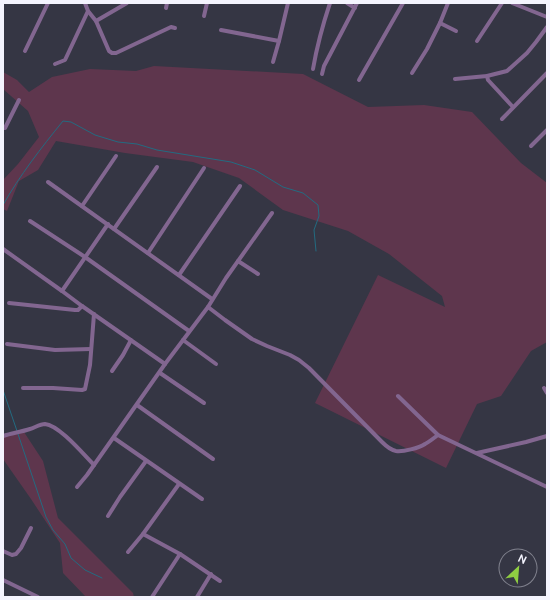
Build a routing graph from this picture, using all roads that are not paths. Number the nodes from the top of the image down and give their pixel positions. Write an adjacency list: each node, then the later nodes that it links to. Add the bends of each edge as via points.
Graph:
1 (48, 3): 28 (street)
2 (84, 3): 17 (street)
3 (126, 3): 20 (street)
4 (166, 3): 15 (street)
5 (207, 3): 18 (street)
6 (288, 3): 26 (street)
7 (330, 3): 31 (street)
8 (346, 3): 16 (street)
9 (357, 3): 16 (street)
10 (403, 3): 37 (street)
11 (448, 3): 21 (street)
12 (502, 3): 27 (street)
13 (512, 3): 14 (street)
14 (518, 4): 19 (street)
15 (166, 8)
16 (355, 8): 34 (street)
17 (88, 11): 20 (street); 30 (street, via 65,60)
18 (204, 16)
19 (547, 17)
20 (96, 21): 23 (street, via 112,53 171,27)
21 (440, 23): 25 (street); 33 (street)
22 (547, 27): 35 (street, via 507,71)
23 (175, 28)
24 (221, 30): 26 (street)
25 (456, 31)
26 (280, 41): 29 (street)
27 (476, 41)
28 (25, 51)
29 (273, 62)
30 (54, 64)
31 (313, 69)
32 (547, 72): 39 (street)
33 (412, 73)
34 (322, 74)
35 (487, 76): 36 (street); 39 (street)
36 (454, 79)
37 (359, 80)
38 (19, 100): 41 (street)
39 (513, 107): 40 (street)
40 (502, 119)
41 (3, 128)
42 (547, 130): 43 (street)
43 (531, 146)
44 (116, 156): 49 (street)
45 (157, 167): 53 (street)
46 (204, 168): 55 (street)
47 (48, 182): 49 (street)
48 (240, 186): 59 (street)
49 (82, 206): 52 (street)
50 (272, 213): 57 (street)
51 (30, 221): 56 (street)
52 (108, 224): 53 (street); 56 (street)
53 (114, 229): 55 (street)
54 (3, 249): 60 (street)
55 (148, 253): 59 (street)
56 (84, 257): 60 (street); 66 (street)
57 (238, 261): 58 (street); 61 (street)
58 (258, 274)
59 (179, 275): 61 (street)
60 (62, 291): 63 (street)
61 (212, 299): 64 (street)
62 (9, 303): 63 (street, via 75,310)
63 (82, 306): 65 (street)
64 (208, 307): 66 (street); 81 (street, via 252,339 299,360 390,449 401,451 415,448)
65 (94, 314): 67 (street); 70 (street)
66 (189, 331): 68 (street)
67 (131, 340): 71 (street); 73 (street)
68 (183, 340): 71 (street); 72 (street)
69 (7, 344): 70 (street, via 55,350)
70 (91, 349): 75 (street, via 85,389)
71 (165, 364): 74 (street)
72 (216, 364)
73 (112, 371)
74 (160, 373): 79 (street); 80 (street)
75 (23, 388)
76 (544, 388): 77 (street)
77 (547, 393)
78 (398, 396): 81 (street)
79 (204, 403)
80 (137, 405): 84 (street); 86 (street)
81 (438, 435): 85 (street)
82 (3, 436): 88 (street, via 48,425 67,437)
83 (547, 436): 85 (street)
84 (114, 438): 87 (street); 88 (street)
85 (477, 454): 90 (street)
86 (213, 459)
87 (146, 461): 89 (street); 93 (street)
88 (94, 465): 91 (street)
89 (180, 484): 92 (street); 95 (street)
90 (547, 486)
91 (77, 487)
92 (202, 499)
93 (108, 516)
94 (31, 528): 96 (street, via 16,554)
95 (143, 534): 97 (street); 98 (street)
96 (3, 551)
97 (128, 552)
98 (180, 554): 99 (street); 103 (street)
99 (211, 574): 101 (street); 104 (street)
100 (3, 580): 102 (street)
101 (220, 581)
102 (38, 597)
103 (152, 597)
104 (197, 597)

